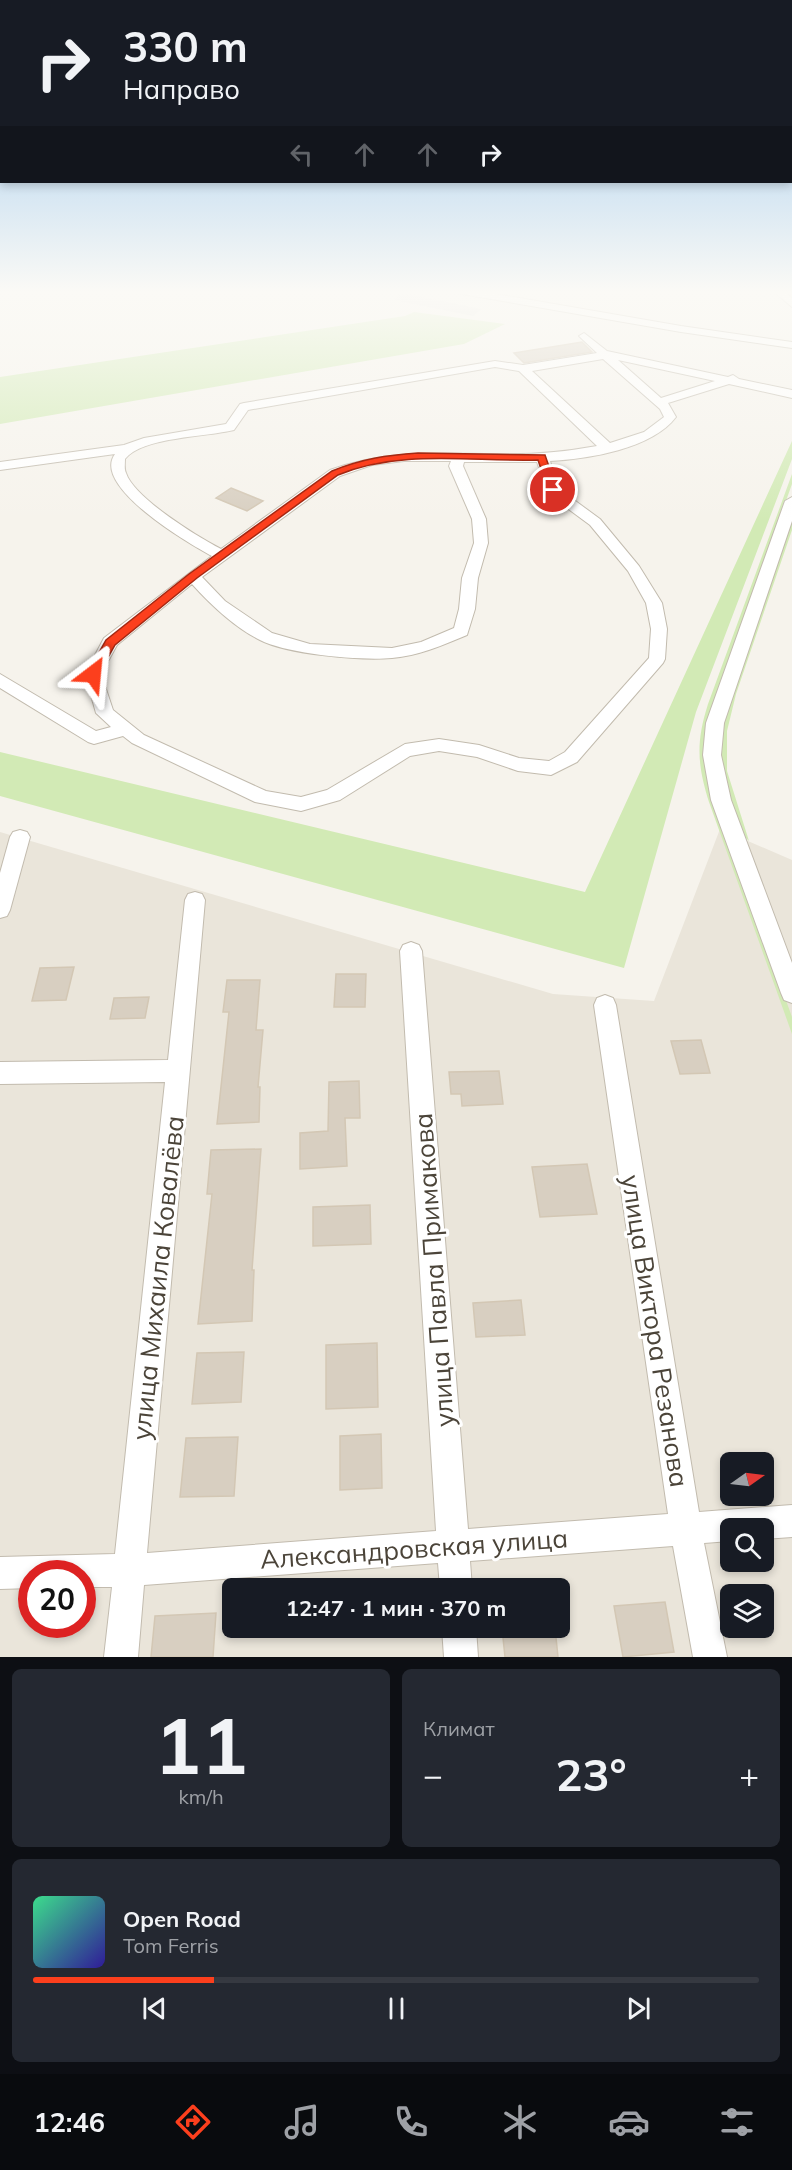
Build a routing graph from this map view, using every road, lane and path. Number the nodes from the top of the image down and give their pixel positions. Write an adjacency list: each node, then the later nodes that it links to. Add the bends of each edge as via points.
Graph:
1 (476, 367): 11 (street, via 244,407 230,427 144,442)
2 (518, 367): 6 (street)
3 (532, 367): 6 (street)
4 (620, 367): 9 (street)
5 (673, 367): 7 (street)
6 (523, 369): 10 (street)
7 (733, 379): 8 (street); 9 (street)
8 (792, 394)
9 (660, 402): 10 (street, via 670,417 664,426 651,435)
10 (606, 447): 12 (street)
11 (126, 449): 14 (street); 16 (street, via 118,459 119,474 138,498 201,546)
12 (542, 457): 13 (street); 19 (street, via 553,490 595,522 634,569 654,603 659,629 657,659 571,757 552,768 439,745 405,750 333,795 301,804 262,797 138,739)
13 (459, 458): 16 (street, via 418,456 359,463 335,473); 17 (street, via 456,466 479,519 481,543 470,578 461,632 392,653 310,649 266,637 219,604)
14 (0, 466)
15 (792, 501): 24 (street, via 722,700 712,755 717,784 739,850)
16 (222, 555): 17 (street)
17 (193, 576): 19 (street, via 110,642 93,674 105,713)
18 (0, 680): 19 (street, via 94,738)
19 (126, 729)
20 (20, 837): 22 (street)
21 (195, 900): 26 (street, улица Михаила Ковалёва)
22 (0, 910)
23 (411, 951): 30 (street, улица Павла Примакова)
24 (792, 993)
25 (605, 1005): 29 (street, улица Виктора Резанова)
26 (178, 1071): 27 (street); 31 (street, улица Михаила Ковалёва)
27 (0, 1073)
28 (792, 1521): 29 (street, Александровская улица)
29 (686, 1530): 30 (street, Александровская улица); 37 (street, улица Виктора Резанова)
30 (453, 1545): 31 (street, Александровская улица); 33 (street, улица Павла Примакова)
31 (130, 1570): 32 (street, Александровская улица); 35 (street, улица Михаила Ковалёва)
32 (0, 1573)
33 (455, 1578)
34 (460, 1638): 36 (street)
35 (121, 1657)
36 (461, 1657)
37 (710, 1657)

